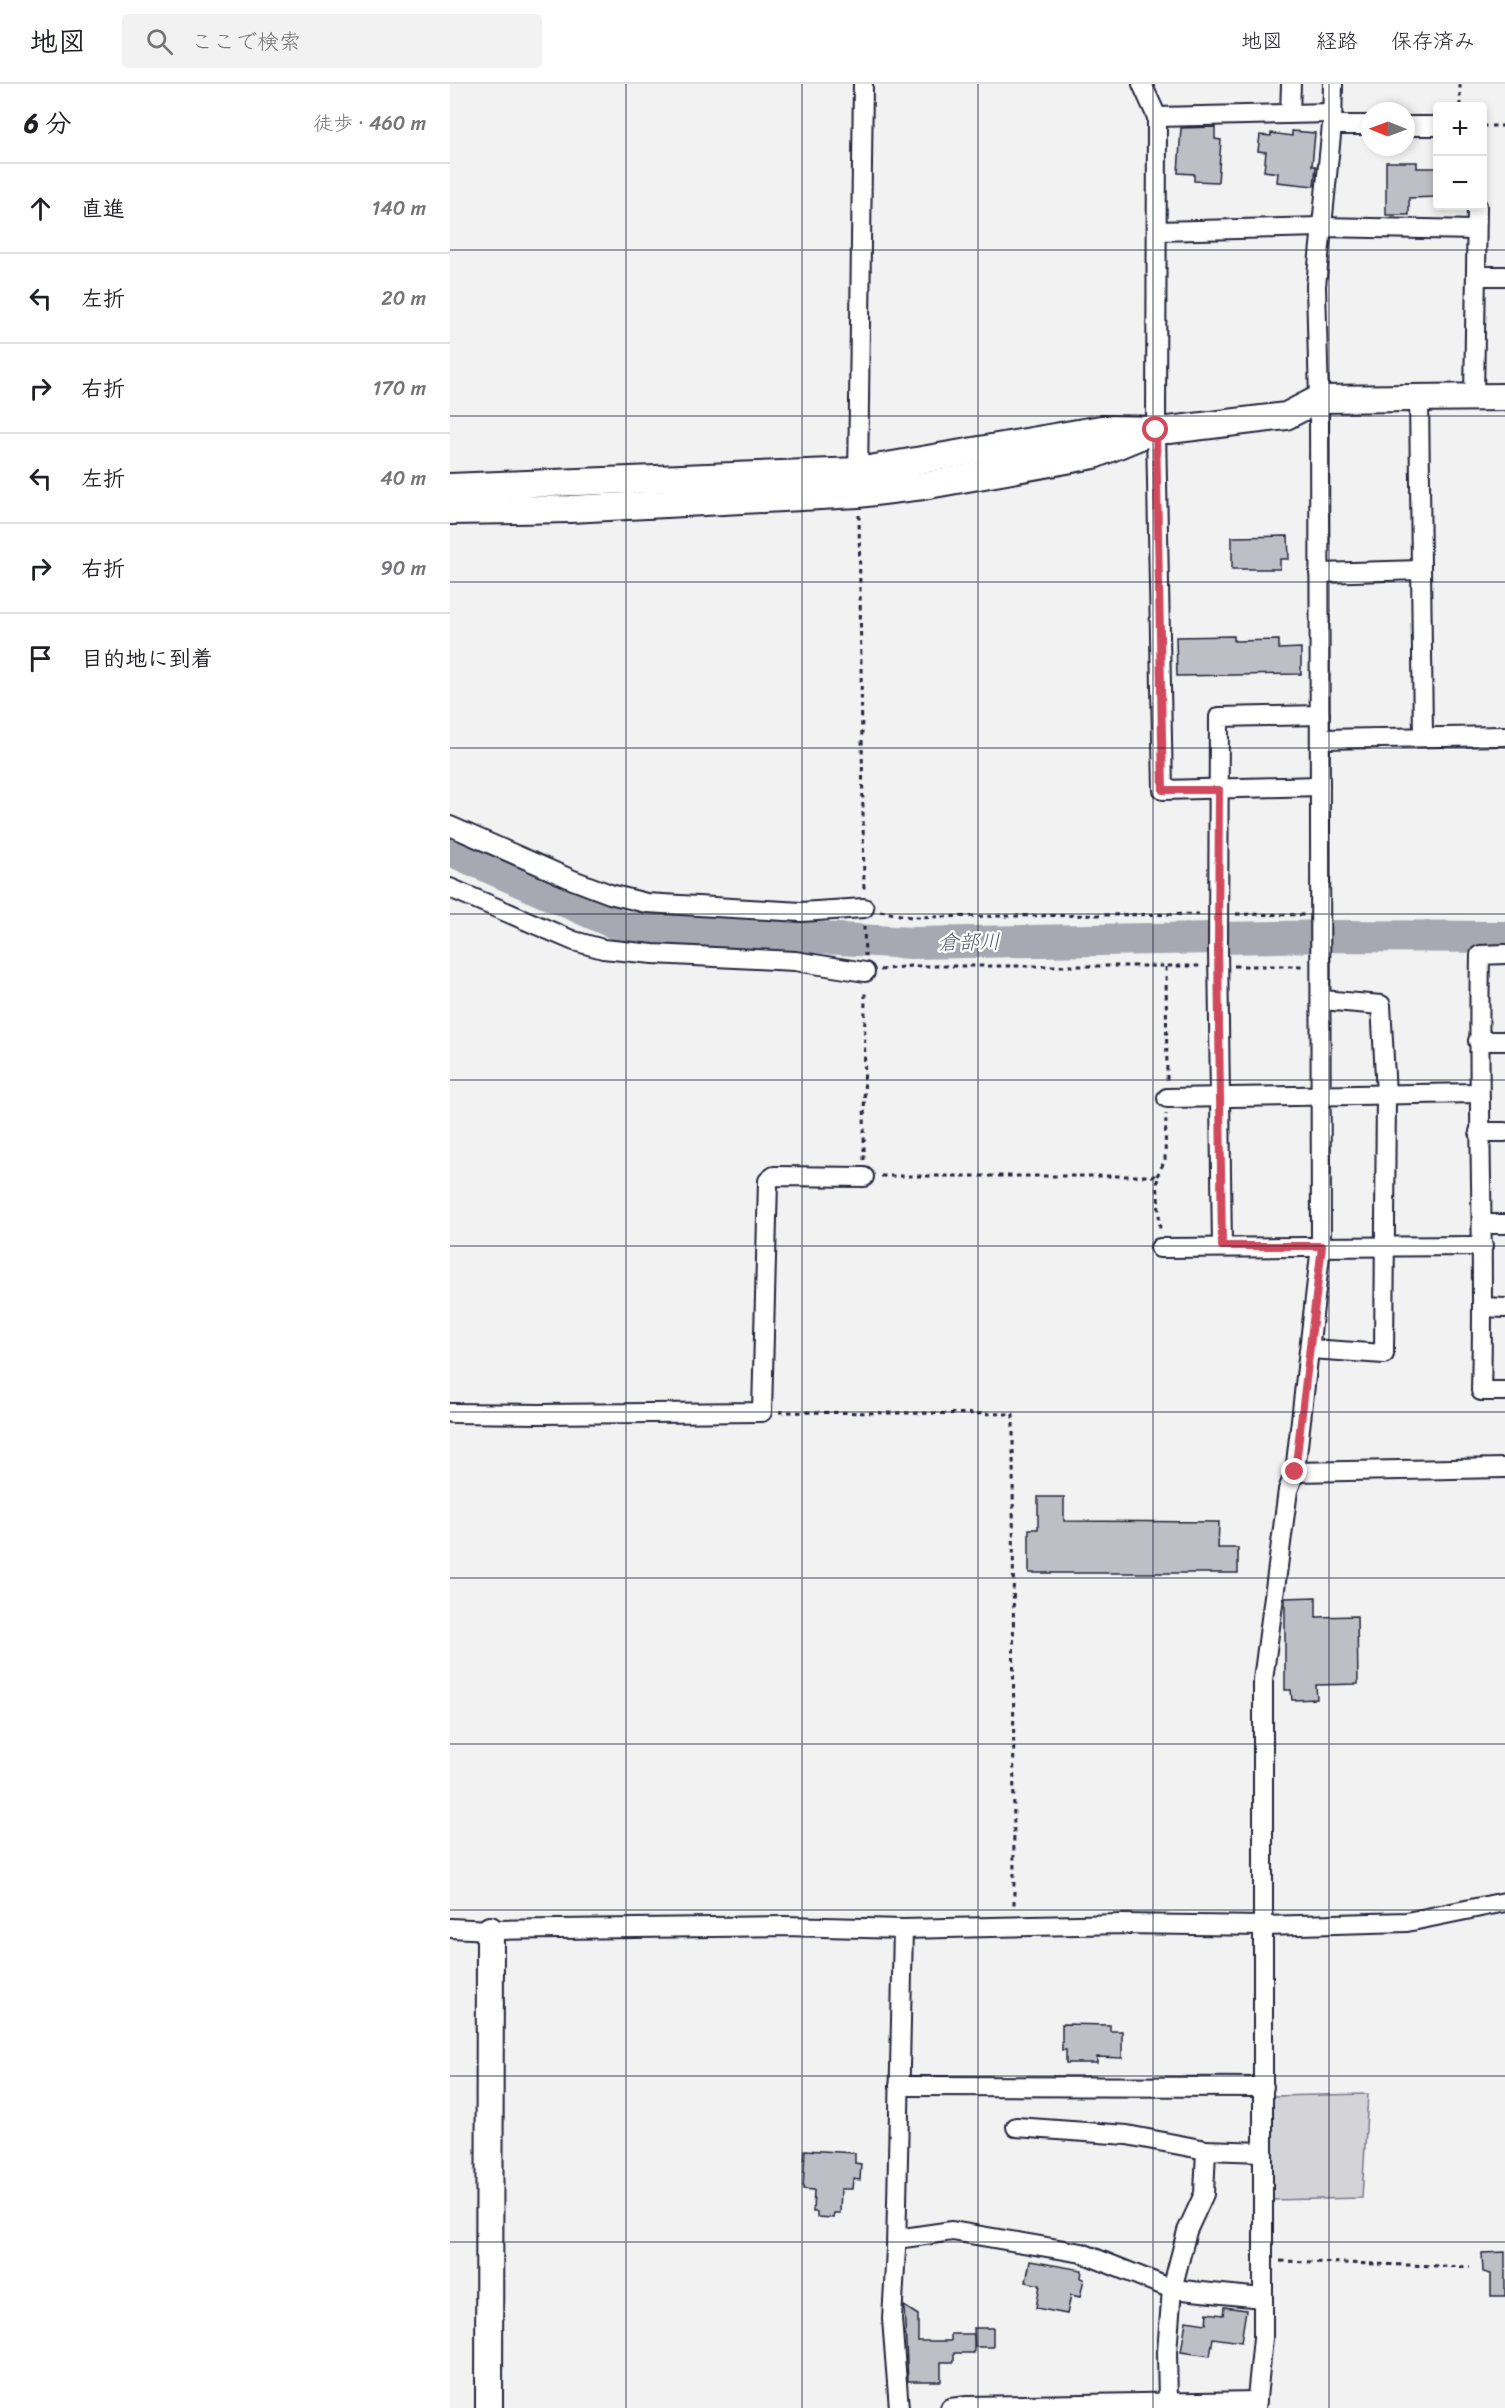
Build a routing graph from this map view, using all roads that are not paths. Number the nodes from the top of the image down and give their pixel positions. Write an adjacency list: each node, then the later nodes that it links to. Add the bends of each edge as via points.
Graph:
1 (863, 84): 22 (street)
2 (1142, 84): 6 (street)
3 (1291, 84): 5 (street)
4 (1333, 84): 7 (street)
5 (1290, 114): 6 (street); 7 (street)
6 (1157, 117): 14 (street)
7 (1332, 119): 8 (street); 12 (street)
8 (1361, 124)
9 (1415, 126): 10 (street)
10 (1433, 126)
11 (1477, 210): 13 (street)
12 (1320, 227): 13 (street); 14 (street); 20 (street, via 1316,286)
13 (1476, 230): 15 (street)
14 (1157, 231): 21 (street)
15 (1476, 276): 16 (street); 17 (street)
16 (1505, 276)
17 (1474, 397): 18 (street); 19 (street)
18 (1505, 397)
19 (1419, 398): 20 (street); 25 (street)
20 (1319, 399): 21 (street, via 1286,416); 26 (street)
21 (1156, 430): 22 (street, via 1094,455 923,486); 32 (street, via 1163,790)
22 (858, 483): 23 (street); 24 (street, via 570,509)
23 (450, 487)
24 (450, 511)
25 (1421, 570): 26 (street); 29 (street)
26 (1319, 573): 27 (street)
27 (1320, 715): 30 (street); 32 (street, via 1219,717)
28 (1505, 736): 29 (street)
29 (1423, 737): 30 (street)
30 (1320, 739): 31 (street)
31 (1320, 786): 32 (street); 38 (street)
32 (1219, 790): 43 (street)
33 (450, 826): 35 (street, via 573,880 646,903)
34 (450, 888): 37 (street, via 574,941 603,949)
35 (864, 912)
36 (1505, 954): 39 (street, via 1480,955)
37 (865, 966)
38 (1322, 1000): 42 (street, via 1382,1005); 44 (street)
39 (1478, 1041): 40 (street); 41 (street)
40 (1505, 1041)
41 (1479, 1093): 42 (street); 46 (street)
42 (1386, 1094): 44 (street); 53 (street)
43 (1220, 1096): 44 (street); 45 (street); 51 (street)
44 (1323, 1096): 52 (street)
45 (1167, 1098)
46 (1479, 1132): 47 (street); 49 (street)
47 (1505, 1132)
48 (864, 1176): 60 (street, via 774,1176 768,1180 762,1412)
49 (1483, 1224): 50 (street); 54 (street)
50 (1505, 1224)
51 (1222, 1246): 52 (street); 55 (street)
52 (1322, 1246): 53 (street); 58 (street)
53 (1385, 1246): 54 (street); 58 (street, via 1384,1354)
54 (1483, 1246): 56 (street)
55 (1160, 1248)
56 (1483, 1307): 57 (street); 59 (street, via 1481,1391)
57 (1505, 1308)
58 (1311, 1349): 62 (street)
59 (1505, 1391)
60 (450, 1413)
61 (1505, 1468): 62 (street)
62 (1295, 1472): 64 (street, via 1288,1490 1263,1680)
63 (1505, 1902): 64 (street, via 1407,1922)
64 (1264, 1926): 66 (street, via 1123,1924); 69 (street)
65 (450, 1928): 67 (street)
66 (903, 1929): 67 (street, via 784,1926); 68 (street)
67 (490, 1930): 78 (street)
68 (900, 2086): 69 (street); 73 (street)
69 (1264, 2087): 72 (street)
70 (1016, 2127): 71 (street, via 1127,2135)
71 (1206, 2150): 72 (street); 74 (street, via 1204,2194 1187,2231)
72 (1263, 2152): 75 (street)
73 (897, 2239): 74 (street, via 952,2231 1082,2253); 79 (street, via 892,2319)
74 (1172, 2289): 75 (street); 76 (street)
75 (1262, 2298): 77 (street, via 1263,2338)
76 (1168, 2402): 77 (street); 80 (street)
77 (1256, 2405)
78 (489, 2408)
79 (898, 2408)
80 (950, 2408)

